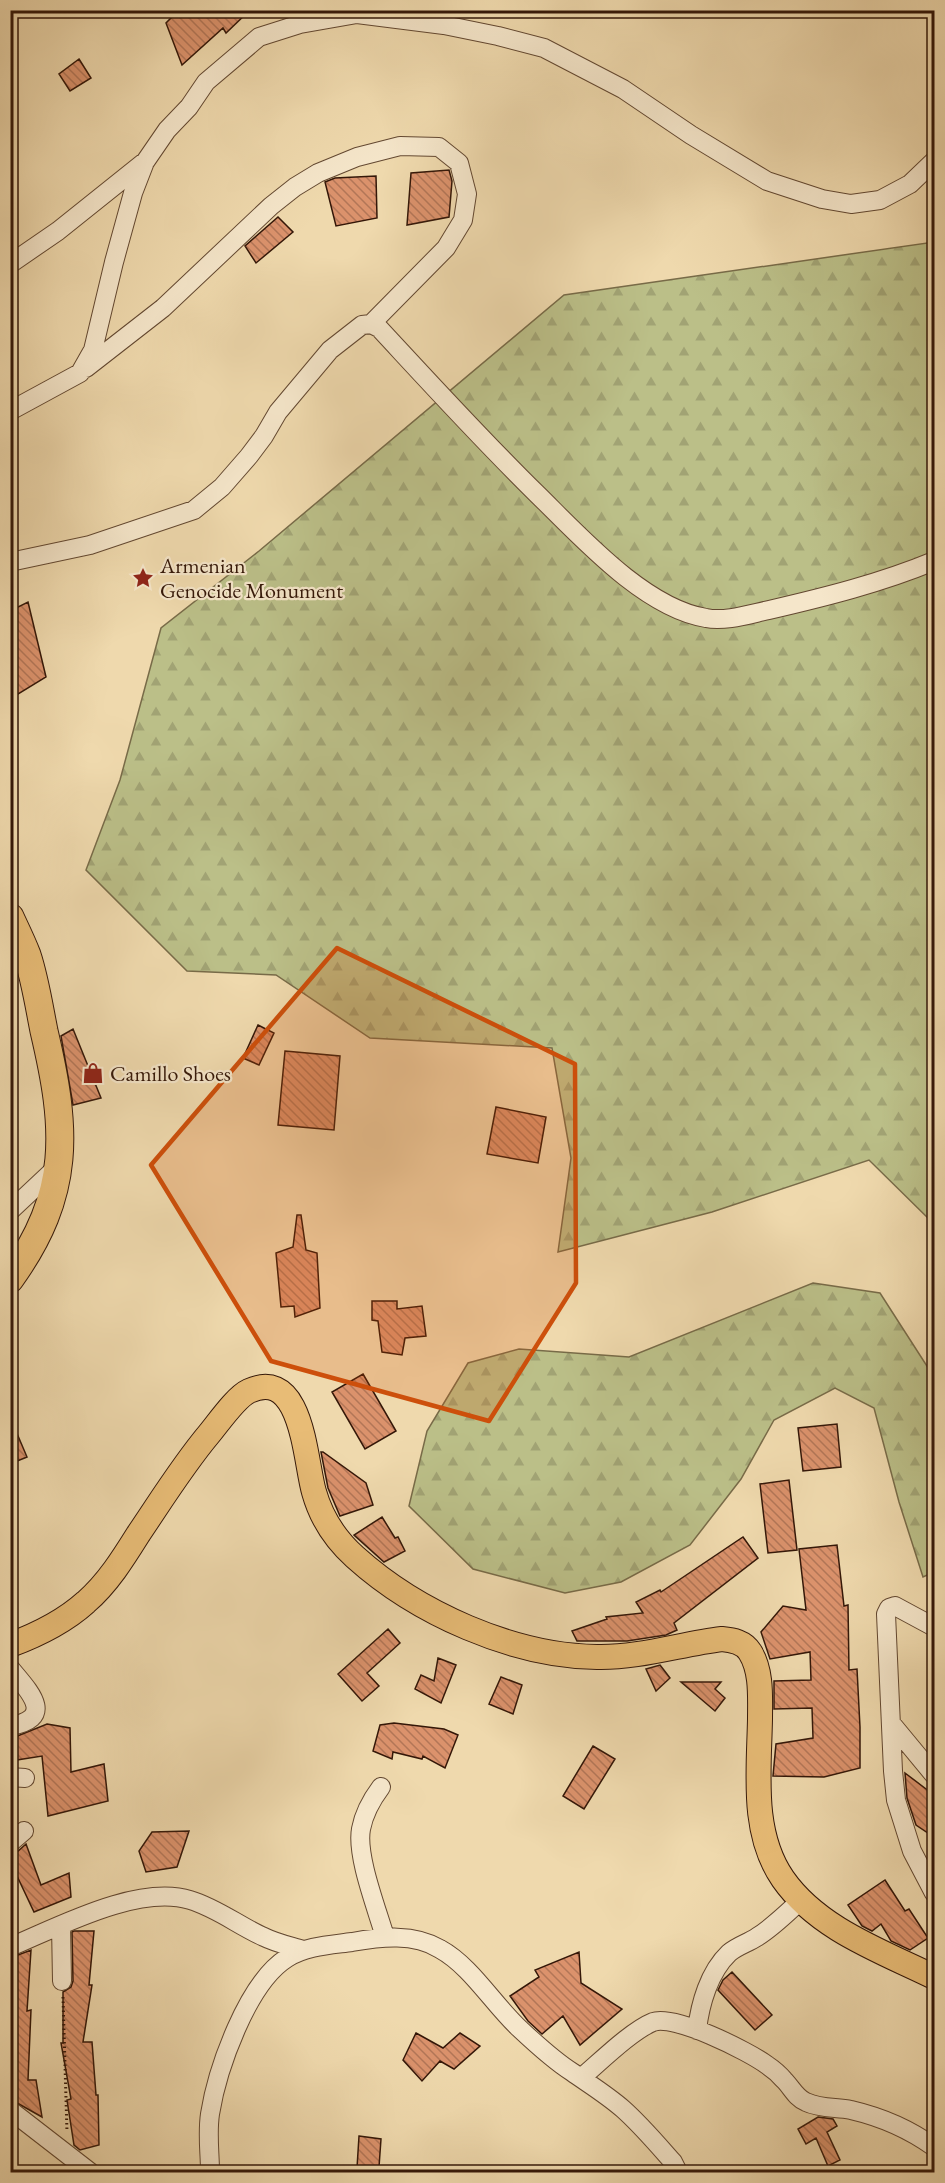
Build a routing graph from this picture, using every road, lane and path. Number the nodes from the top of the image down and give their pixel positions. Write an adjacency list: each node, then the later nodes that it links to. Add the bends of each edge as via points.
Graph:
1 (934, 161): 2 (street, via 910,184 880,200 851,204 822,199 767,181 623,89 544,48 444,25 357,14 300,24 259,38 206,82)
2 (145, 162): 3 (street); 5 (street, via 133,193 93,350)
3 (10, 264)
4 (371, 324): 5 (street, via 446,248 463,220 467,194 459,163 439,147 400,147 357,157 295,187 163,308); 7 (street, via 581,538 657,600 683,612 708,619 742,616 850,590); 8 (street, via 362,325 330,350 278,412 249,456 194,510 90,545)
5 (80, 373): 6 (street)
6 (10, 411)
7 (934, 561)
8 (10, 562)
9 (10, 917): 10 (highway, via 27,956 53,1069 60,1107)
10 (59, 1164): 11 (street); 12 (highway, via 50,1206)
11 (10, 1211)
12 (10, 1279)
13 (934, 1628): 16 (street, via 895,1606 886,1614)
14 (10, 1645): 21 (main road, via 35,1636 85,1603 119,1565 187,1460 232,1407 247,1392 279,1390 289,1398 297,1416 314,1492 338,1539 386,1582 420,1604 498,1640 558,1654 624,1656 722,1639 738,1641 750,1650 760,1687 760,1822 781,1877)
15 (10, 1668): 17 (street, via 37,1705 26,1721)
16 (891, 1723): 18 (street); 20 (street, via 895,1790 902,1823)
17 (10, 1726)
18 (934, 1775)
19 (381, 1787): 23 (street, via 366,1812 360,1842)
20 (934, 1893)
21 (800, 1901): 26 (main road, via 822,1919); 28 (street, via 778,1922 721,1962 699,2012)
22 (61, 1925): 24 (street); 25 (street, via 132,1901 168,1896 199,1903 264,1938); 27 (street)
23 (385, 1937): 25 (street); 29 (street, via 416,1940 440,1948 463,1965 521,2030)
24 (10, 1947)
25 (303, 1950): 34 (street, via 285,1959 267,1977 251,1999 231,2041 210,2114)
26 (934, 1977)
27 (62, 1981): 32 (path)
28 (697, 2030): 29 (street, via 665,2020 653,2022); 31 (street, via 765,2063 803,2101 885,2119)
29 (581, 2078): 35 (street, via 624,2110)
30 (10, 2110): 32 (street)
31 (934, 2147)
32 (68, 2154): 33 (street)
33 (90, 2172)
34 (210, 2172)
35 (678, 2172)

